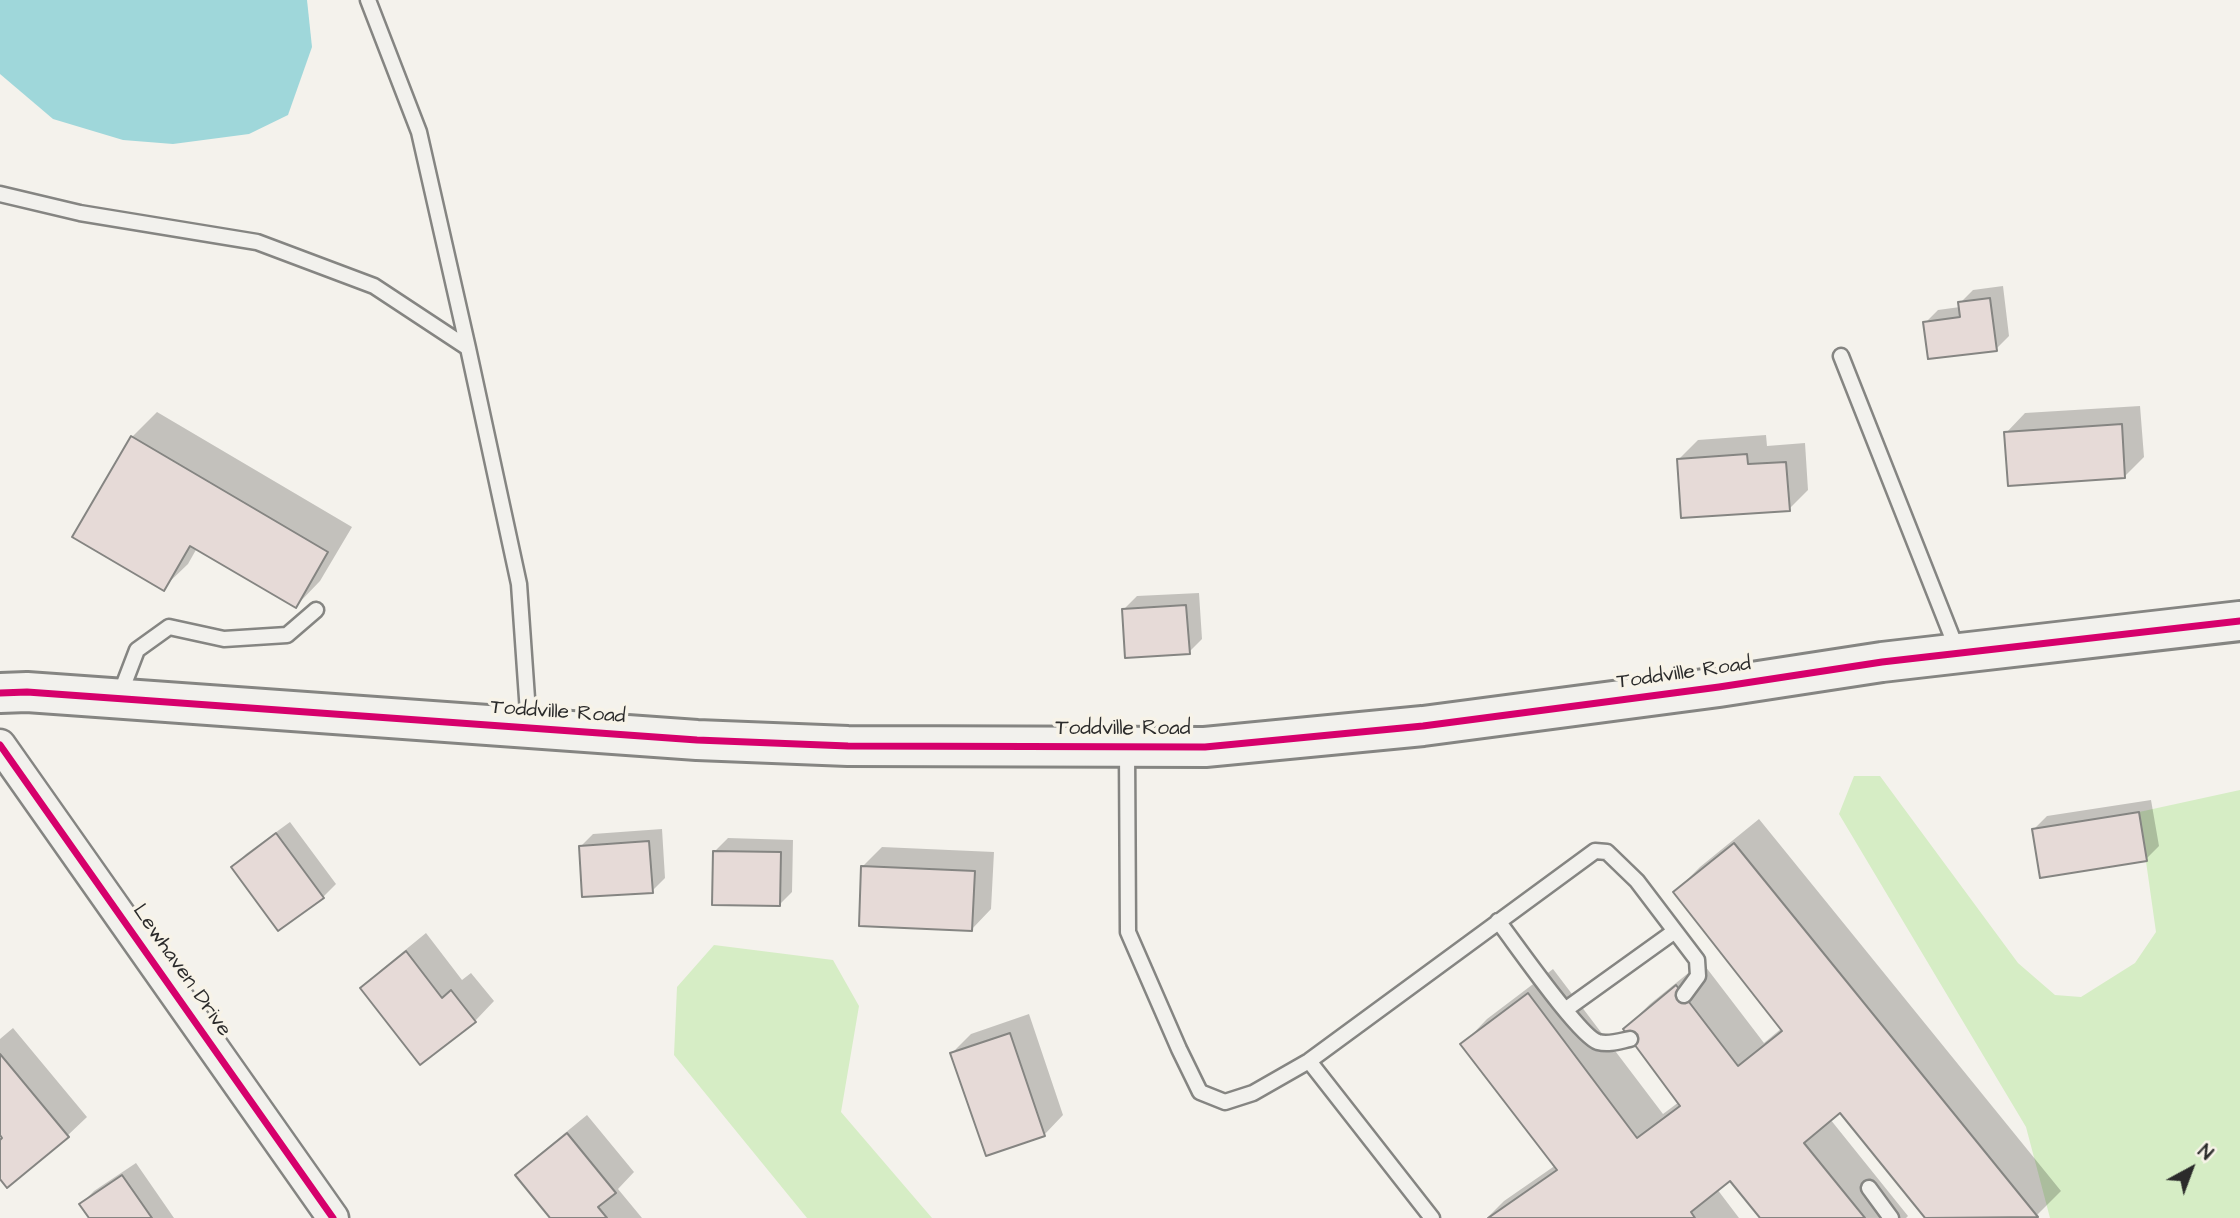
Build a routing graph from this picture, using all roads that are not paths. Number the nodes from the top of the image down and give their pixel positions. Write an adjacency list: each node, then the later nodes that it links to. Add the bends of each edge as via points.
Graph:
1 (368, 0): 3 (lane, via 419,132)
2 (0, 194): 3 (lane, via 80,214 257,242 374,286)
3 (468, 348): 10 (lane, via 519,584)
4 (1841, 356): 7 (lane)
5 (316, 610): 9 (lane, via 286,635 224,639 169,627 137,650)
6 (2240, 621): 7 (street, Toddville Road)
7 (1958, 653): 12 (street, Toddville Road, via 1423,726 1205,747)
8 (0, 693): 9 (street, Toddville Road)
9 (119, 698): 10 (street, Toddville Road)
10 (529, 728): 12 (street, Toddville Road, via 848,746)
11 (0, 745): 20 (street, Lewhaven Drive)
12 (1127, 748): 18 (lane, via 1128,932 1200,1092 1225,1102 1252,1093)
13 (1498, 921): 14 (lane, via 1595,851 1616,859); 16 (lane); 18 (lane)
14 (1675, 931): 15 (lane, via 1697,960 1698,976); 16 (lane)
15 (1684, 995)
16 (1565, 1010): 17 (lane, via 1597,1042)
17 (1630, 1039)
18 (1309, 1061): 21 (lane)
19 (1869, 1188): 22 (lane)
20 (333, 1218)
21 (1432, 1218)
22 (1891, 1218)

